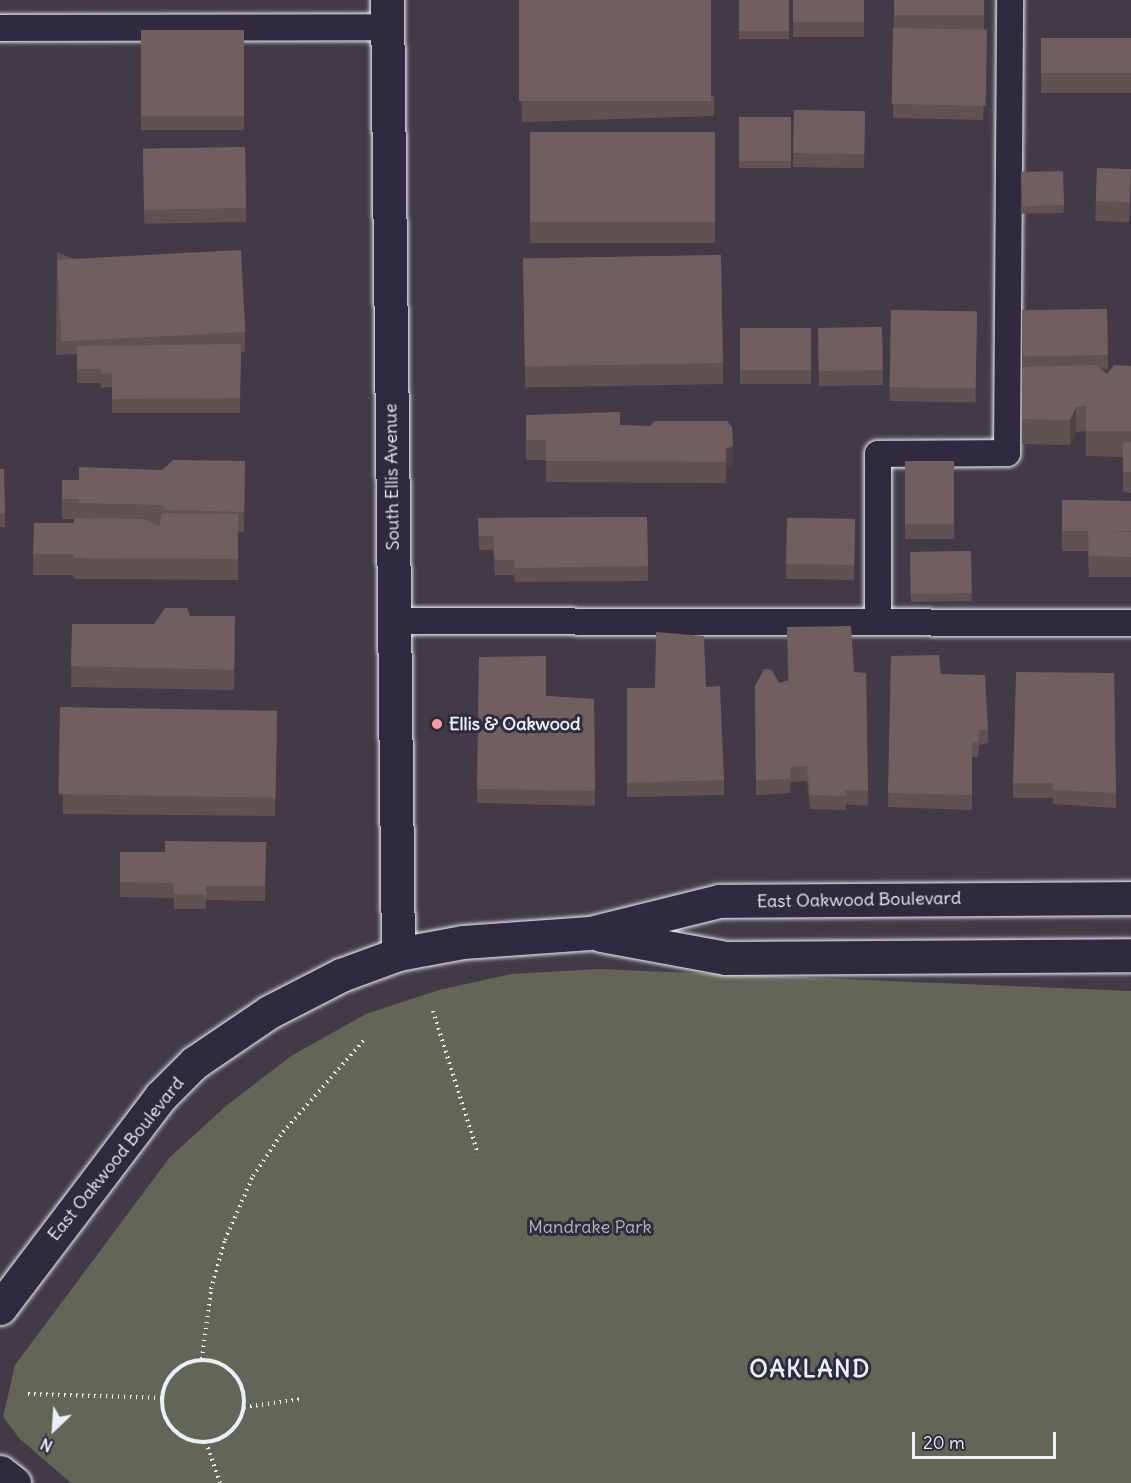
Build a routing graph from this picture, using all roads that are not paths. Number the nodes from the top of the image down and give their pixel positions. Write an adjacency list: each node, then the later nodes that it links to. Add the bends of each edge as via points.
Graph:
1 (1010, 0): 5 (lane, via 1007,453 878,454)
2 (387, 14): 3 (lane); 4 (street, South Ellis Avenue)
3 (0, 28)
4 (394, 621): 5 (lane); 9 (street, South Ellis Avenue)
5 (878, 622): 6 (lane)
6 (1131, 623)
7 (1131, 898): 8 (street, East Oakwood Boulevard, via 719,901)
8 (590, 933): 9 (street, East Oakwood Boulevard, via 463,942); 10 (street, East Oakwood Boulevard, via 726,958)
9 (398, 954): 11 (street, East Oakwood Boulevard, via 341,975 269,1012 194,1063 160,1097)
10 (1131, 955)
11 (0, 1308)
12 (0, 1472): 13 (street)
13 (14, 1483)

